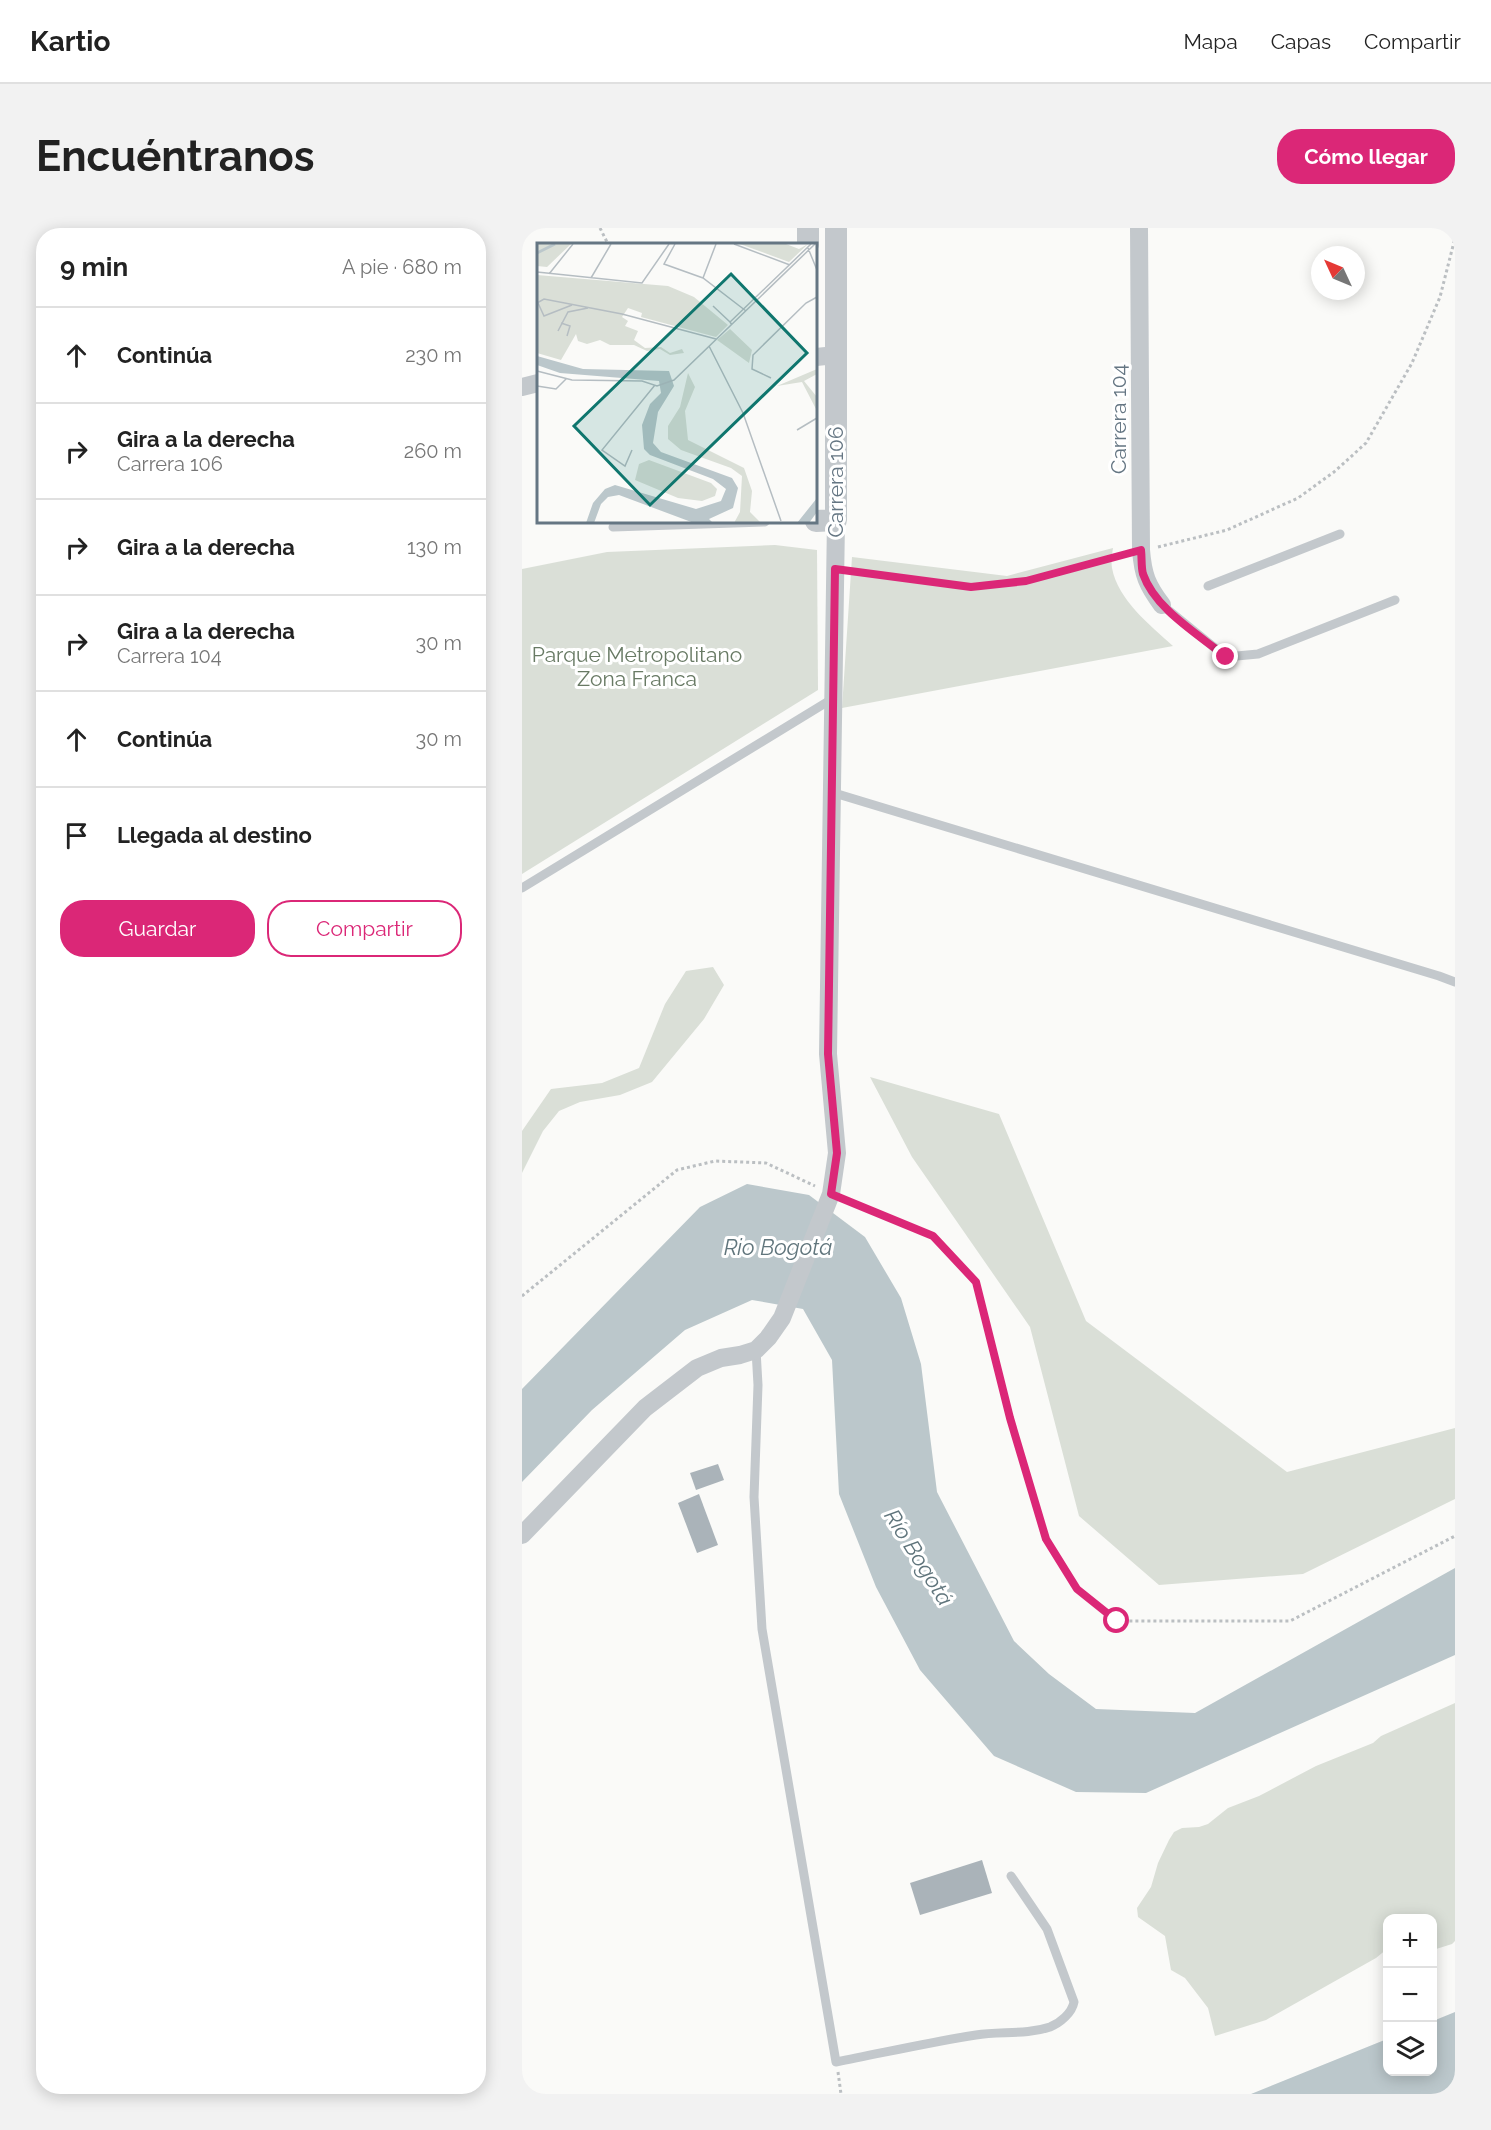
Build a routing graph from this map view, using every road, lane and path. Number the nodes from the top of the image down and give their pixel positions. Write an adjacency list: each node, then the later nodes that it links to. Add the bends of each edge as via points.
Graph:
1 (600, 228): 5 (path)
2 (836, 228): 6 (street, Carrera 106)
3 (1139, 228): 13 (street, Carrera 104)
4 (1455, 238): 13 (path, via 1440,297 1412,363 1366,443 1298,498 1227,530)
5 (608, 243)
6 (826, 356): 9 (street, Carrera 106)
7 (537, 383): 8 (street)
8 (522, 387)
9 (826, 520): 14 (street, Carrera 106)
10 (689, 524): 11 (lane)
11 (613, 526)
12 (1340, 534): 15 (lane)
13 (1141, 550): 14 (path, via 1026,581 971,587); 17 (street, Carrera 104, via 1143,572)
14 (835, 569): 18 (street, Carrera 106)
15 (1208, 586)
16 (1395, 600): 17 (lane, via 1258,654 1226,657)
17 (1162, 605)
18 (832, 699): 19 (street, Carrera 106); 20 (lane)
19 (831, 792): 21 (lane); 22 (street, Carrera 106, via 828,1054 837,1153)
20 (522, 888)
21 (1455, 982)
22 (830, 1198): 23 (path, via 766,1163 715,1161 676,1170); 24 (street, Carrera 106, via 782,1318); 26 (path, via 933,1236 976,1282 1046,1539 1077,1589 1117,1621 1290,1621)
23 (522, 1296)
24 (756, 1350): 25 (street, via 697,1368 645,1408); 28 (lane, via 754,1497 762,1629)
25 (522, 1535)
26 (1455, 1536)
27 (1011, 1876): 28 (lane, via 1047,1929 1074,2002 1066,2016 1051,2026 1029,2031 979,2034)
28 (836, 2062): 29 (path)
29 (842, 2094)

